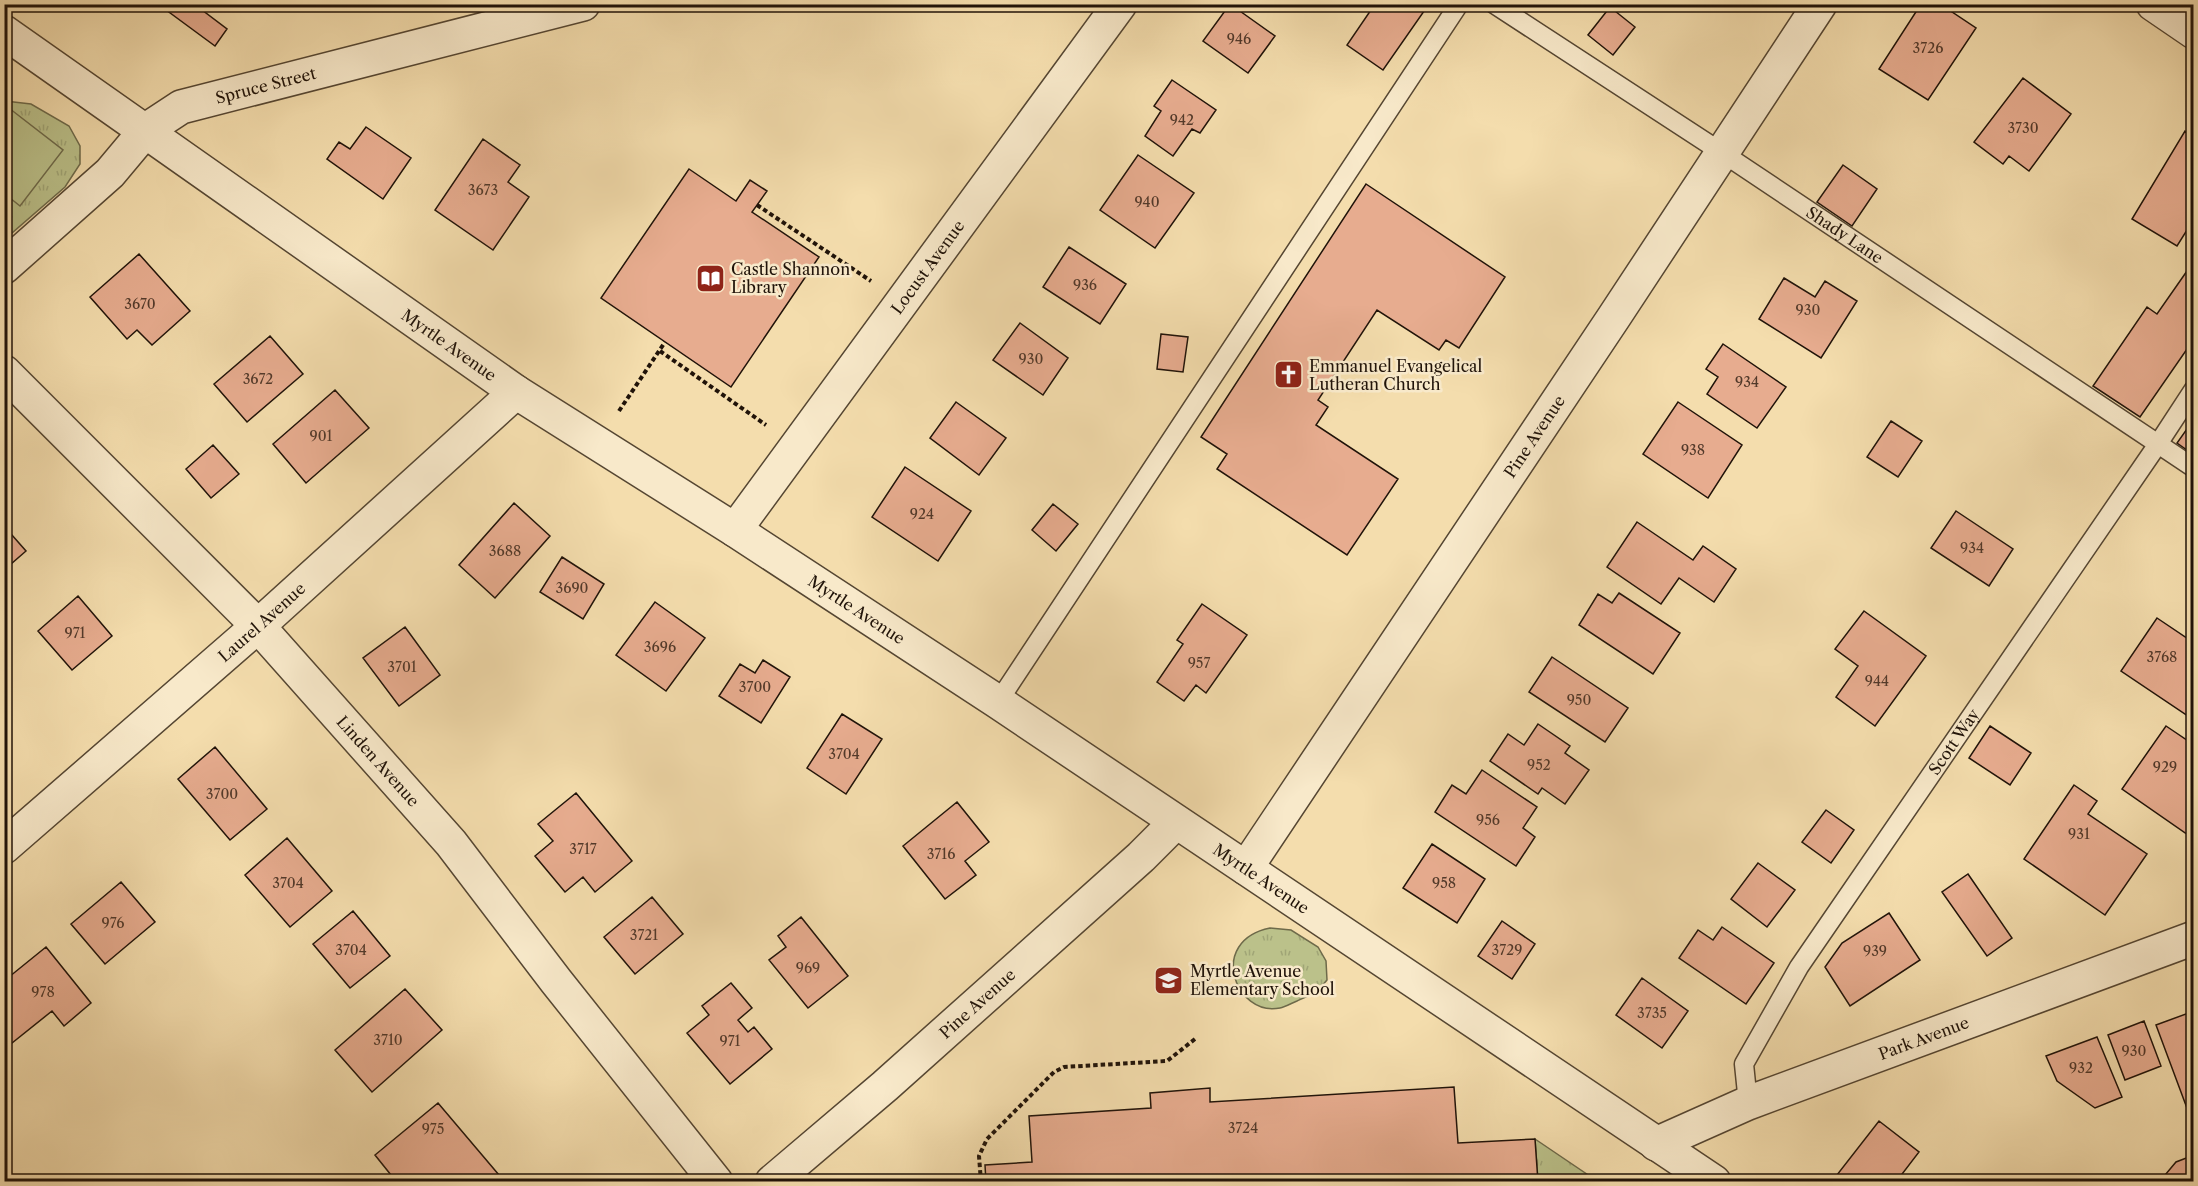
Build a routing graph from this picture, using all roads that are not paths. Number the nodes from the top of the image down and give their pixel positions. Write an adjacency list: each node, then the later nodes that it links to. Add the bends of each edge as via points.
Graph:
1 (583, 4): 9 (street, Spruce Street, via 181,107)
2 (1120, 4): 17 (street, Locust Avenue)
3 (1459, 4): 19 (lane)
4 (1494, 4): 10 (lane, Shady Lane)
5 (1820, 4): 10 (street, Pine Avenue)
6 (2153, 4): 8 (street)
7 (4, 32): 9 (street, Myrtle Avenue)
8 (2193, 32)
9 (146, 130): 11 (street, Spruce Street, via 110,173); 14 (street, Myrtle Avenue)
10 (1721, 152): 15 (lane, Shady Lane); 22 (street, Pine Avenue)
11 (4, 267)
12 (4, 372): 18 (street, Linden Avenue)
13 (2193, 390): 15 (lane, Scott Way)
14 (516, 392): 17 (street, Myrtle Avenue); 18 (street, Laurel Avenue)
15 (2158, 444): 16 (lane, Shady Lane); 24 (lane, Scott Way, via 1799,967 1744,1064)
16 (2193, 468)
17 (735, 530): 19 (street, Myrtle Avenue)
18 (258, 626): 21 (street, Laurel Avenue); 26 (street, Linden Avenue, via 451,843)
19 (998, 702): 20 (street, Myrtle Avenue)
20 (1176, 822): 22 (street, Myrtle Avenue); 27 (street, Pine Avenue)
21 (4, 847)
22 (1246, 868): 25 (street, Myrtle Avenue)
23 (2193, 938): 24 (street, Park Avenue)
24 (1748, 1103): 25 (street, Park Avenue)
25 (1656, 1144): 28 (street, Myrtle Avenue)
26 (716, 1182)
27 (772, 1182)
28 (1714, 1182)

